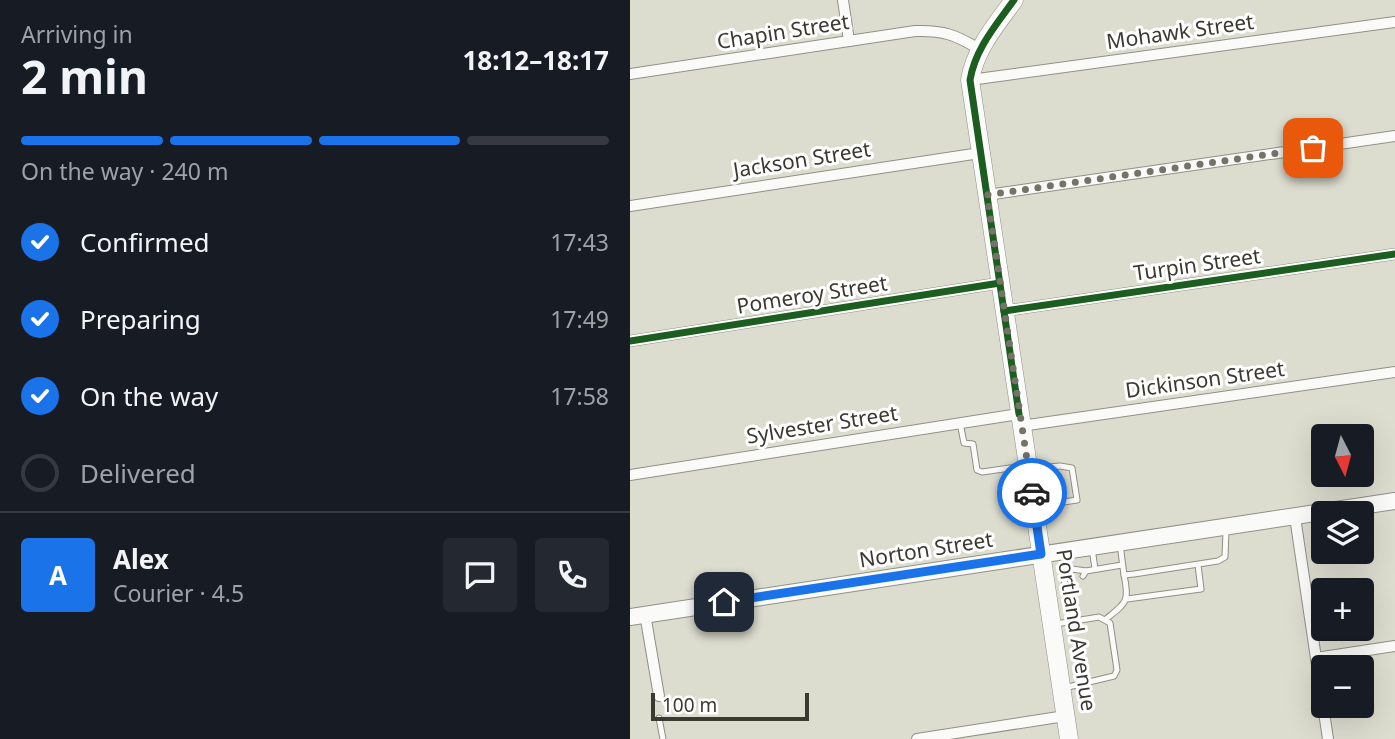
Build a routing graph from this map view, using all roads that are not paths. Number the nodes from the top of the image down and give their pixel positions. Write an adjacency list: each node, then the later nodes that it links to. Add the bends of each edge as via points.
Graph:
1 (843, 0): 4 (street)
2 (1014, 0): 5 (main road, Portland Avenue)
3 (1395, 22): 7 (street, Mohawk Street)
4 (849, 41): 5 (street, Chapin Street, via 940,30); 6 (street, Chapin Street)
5 (979, 49): 7 (main road, Portland Avenue)
6 (630, 74)
7 (970, 80): 9 (main road, Portland Avenue)
8 (1395, 136): 10 (street)
9 (980, 152): 10 (main road, Portland Avenue); 11 (street, Jackson Street)
10 (987, 195): 13 (main road, Portland Avenue)
11 (630, 206)
12 (1395, 254): 14 (street, Turpin Street)
13 (1000, 283): 14 (main road, Portland Avenue); 15 (street, Pomeroy Street)
14 (1004, 311): 17 (main road, Portland Avenue)
15 (630, 341)
16 (1395, 372): 17 (street, Dickinson Street)
17 (1020, 420): 18 (street, Sylvester Street); 19 (main road, Portland Avenue)
18 (960, 423): 19 (lane, via 964,443 973,444 977,470); 21 (street, Sylvester Street)
19 (1027, 466): 23 (main road, Portland Avenue)
20 (1049, 467): 23 (lane, via 1072,468 1077,500)
21 (630, 475)
22 (1395, 501): 24 (main road, Norton Street)
23 (1034, 507): 28 (main road, Portland Avenue)
24 (1295, 517): 25 (main road, Norton Street); 39 (street)
25 (1226, 527): 26 (main road, Norton Street); 30 (lane, via 1225,557)
26 (1120, 543): 27 (main road, Norton Street); 29 (lane)
27 (1091, 547): 28 (main road, Norton Street); 31 (lane)
28 (1041, 554): 34 (main road, Norton Street); 37 (main road, Portland Avenue)
29 (1122, 565): 31 (lane); 32 (lane)
30 (1198, 565): 32 (lane); 33 (lane, via 1201,589)
31 (1095, 569): 36 (lane, via 1084,573 1073,569 1064,580)
32 (1124, 575): 33 (lane)
33 (1127, 599): 35 (lane)
34 (638, 615): 42 (street)
35 (1106, 619): 36 (lane); 41 (lane, via 1117,670 1114,676)
36 (1071, 620): 37 (lane)
37 (1052, 625): 41 (main road, Portland Avenue)
38 (1395, 646): 40 (street)
39 (1315, 655)
40 (1340, 655)
41 (1061, 689): 43 (main road, Portland Avenue)
42 (659, 696)
43 (1066, 716): 47 (street); 48 (main road, Portland Avenue)
44 (660, 718): 46 (lane)
45 (1325, 718): 49 (street)
46 (663, 739)
47 (917, 739)
48 (1069, 739)
49 (1328, 739)

